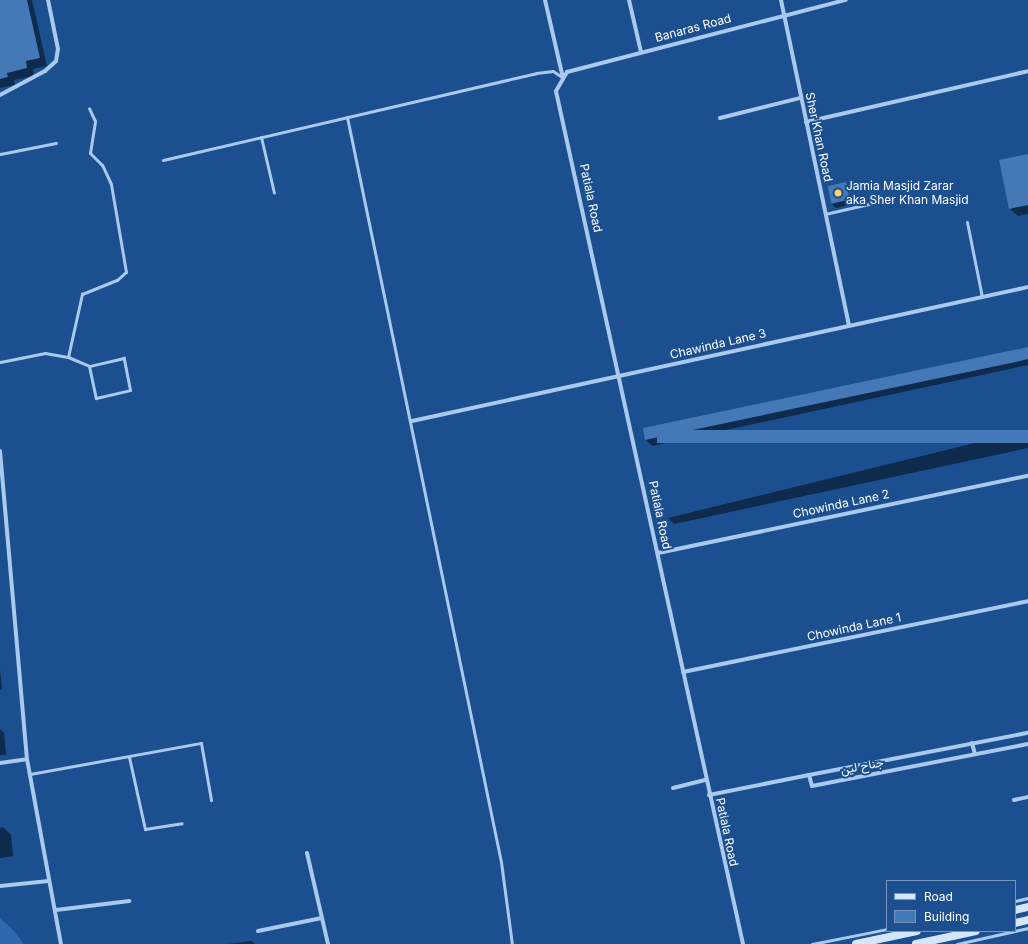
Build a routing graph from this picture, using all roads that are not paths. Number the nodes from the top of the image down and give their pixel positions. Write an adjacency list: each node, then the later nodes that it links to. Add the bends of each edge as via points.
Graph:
1 (48, 0): 11 (street, via 58,48 56,61 45,71)
2 (545, 0): 9 (street)
3 (629, 0): 7 (street)
4 (781, 0): 6 (street, Sher Khan Road)
5 (846, 0): 6 (street, Banaras Road)
6 (784, 14): 7 (street, Banaras Road); 12 (street, Sher Khan Road)
7 (641, 52): 9 (street, Banaras Road, via 567,72)
8 (1028, 71): 16 (street)
9 (564, 78): 10 (street, Banaras Road); 14 (lane, via 553,71 536,73)
10 (556, 91): 31 (street, Patiala Road)
11 (0, 95)
12 (800, 98): 15 (street); 16 (street, Sher Khan Road)
13 (89, 108): 28 (lane, via 94,121 90,153 102,164 111,184 126,272 117,280 82,294)
14 (347, 117): 17 (lane); 32 (lane)
15 (720, 118)
16 (806, 122): 23 (street, Sher Khan Road)
17 (261, 137): 20 (lane); 21 (lane)
18 (56, 142): 19 (lane)
19 (0, 154)
20 (163, 160)
21 (274, 194)
22 (890, 199): 23 (lane)
23 (825, 214): 27 (street, Sher Khan Road)
24 (967, 222): 26 (lane)
25 (1028, 287): 26 (street, Chawinda Lane 3)
26 (982, 296): 27 (street, Chawinda Lane 3)
27 (849, 325): 31 (street, Chawinda Lane 3)
28 (68, 357): 29 (lane, via 45,353); 30 (lane)
29 (0, 362)
30 (89, 366): 30 (lane, via 96,398 130,390 124,358)
31 (620, 376): 32 (street, Chawinda Lane 3); 37 (street, Patiala Road)
32 (412, 421): 79 (lane, via 501,862)
33 (0, 451): 35 (street)
34 (1028, 476): 37 (street, Chowinda Lane 2)
35 (6, 523): 36 (street); 46 (street)
36 (0, 524)
37 (658, 552): 39 (street, Patiala Road)
38 (1028, 601): 39 (street, Chowinda Lane 1)
39 (683, 672): 51 (street, Patiala Road)
40 (1028, 733): 41 (street)
41 (972, 743): 43 (street); 45 (street)
42 (1028, 744): 43 (street, جناح لین)
43 (975, 754): 48 (street, جناح لین)
44 (129, 757): 49 (lane); 55 (lane, via 201,743); 57 (lane, via 144,829)
45 (902, 757): 48 (street); 50 (street)
46 (26, 759): 47 (street); 49 (street)
47 (0, 763)
48 (905, 768): 50 (street, جناح لین, via 812,786)
49 (30, 774): 59 (street)
50 (809, 775): 53 (street)
51 (706, 780): 52 (street); 53 (street, Patiala Road)
52 (673, 788)
53 (709, 795): 80 (street, Patiala Road)
54 (1028, 797): 56 (street)
55 (212, 800)
56 (1014, 800)
57 (182, 824)
58 (307, 853): 67 (street)
59 (49, 881): 60 (street); 65 (street)
60 (0, 886)
61 (1028, 898): 63 (lane)
62 (129, 901): 65 (street)
63 (1016, 901)
64 (1028, 908): 66 (main road)
65 (56, 910): 77 (street)
66 (1016, 910)
67 (322, 918): 72 (street); 78 (street)
68 (1028, 920): 69 (main road)
69 (1016, 923)
70 (1028, 928): 73 (lane)
71 (886, 929): 81 (lane)
72 (258, 931)
73 (1016, 931)
74 (913, 932): 82 (main road)
75 (972, 932): 83 (main road)
76 (1010, 932): 84 (lane)
77 (61, 944)
78 (328, 944)
79 (512, 944)
80 (742, 944)
81 (812, 944)
82 (856, 944)
83 (918, 944)
84 (957, 944)

